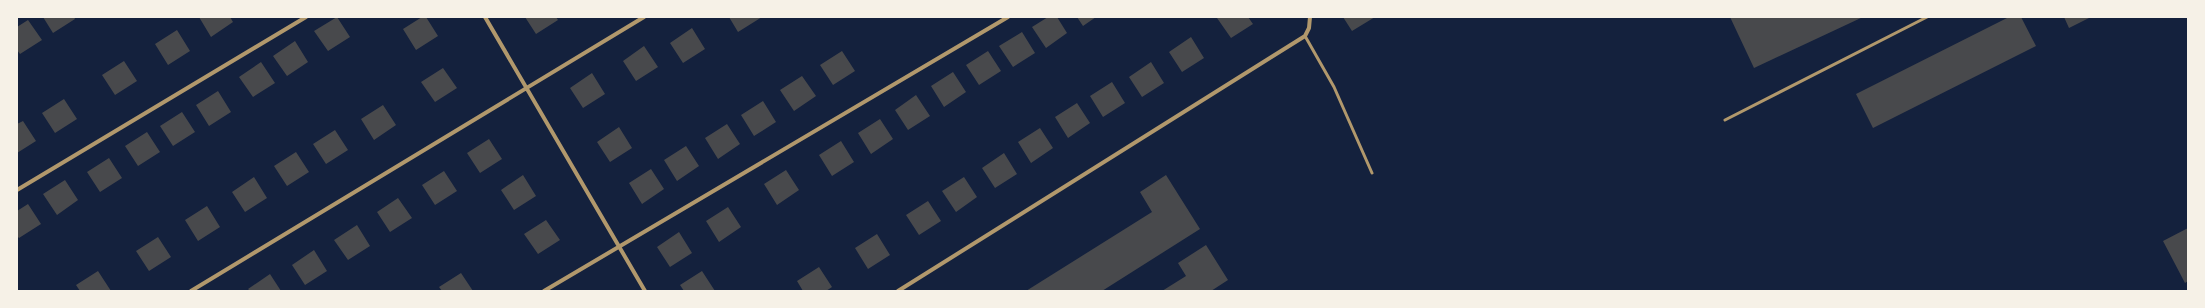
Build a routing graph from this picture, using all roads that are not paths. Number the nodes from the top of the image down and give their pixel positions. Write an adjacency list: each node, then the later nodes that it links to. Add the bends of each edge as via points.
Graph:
1 (306, 17): 11 (street)
2 (485, 17): 8 (street)
3 (644, 17): 8 (street)
4 (1008, 17): 12 (street)
5 (1310, 17): 7 (street)
6 (1927, 17): 9 (lane)
7 (1305, 36): 10 (lane, via 1334,87); 16 (street)
8 (526, 88): 12 (street); 13 (street)
9 (1725, 120)
10 (1372, 173)
11 (17, 190)
12 (619, 247): 14 (street); 15 (street)
13 (191, 291)
14 (544, 291)
15 (645, 291)
16 (898, 291)

